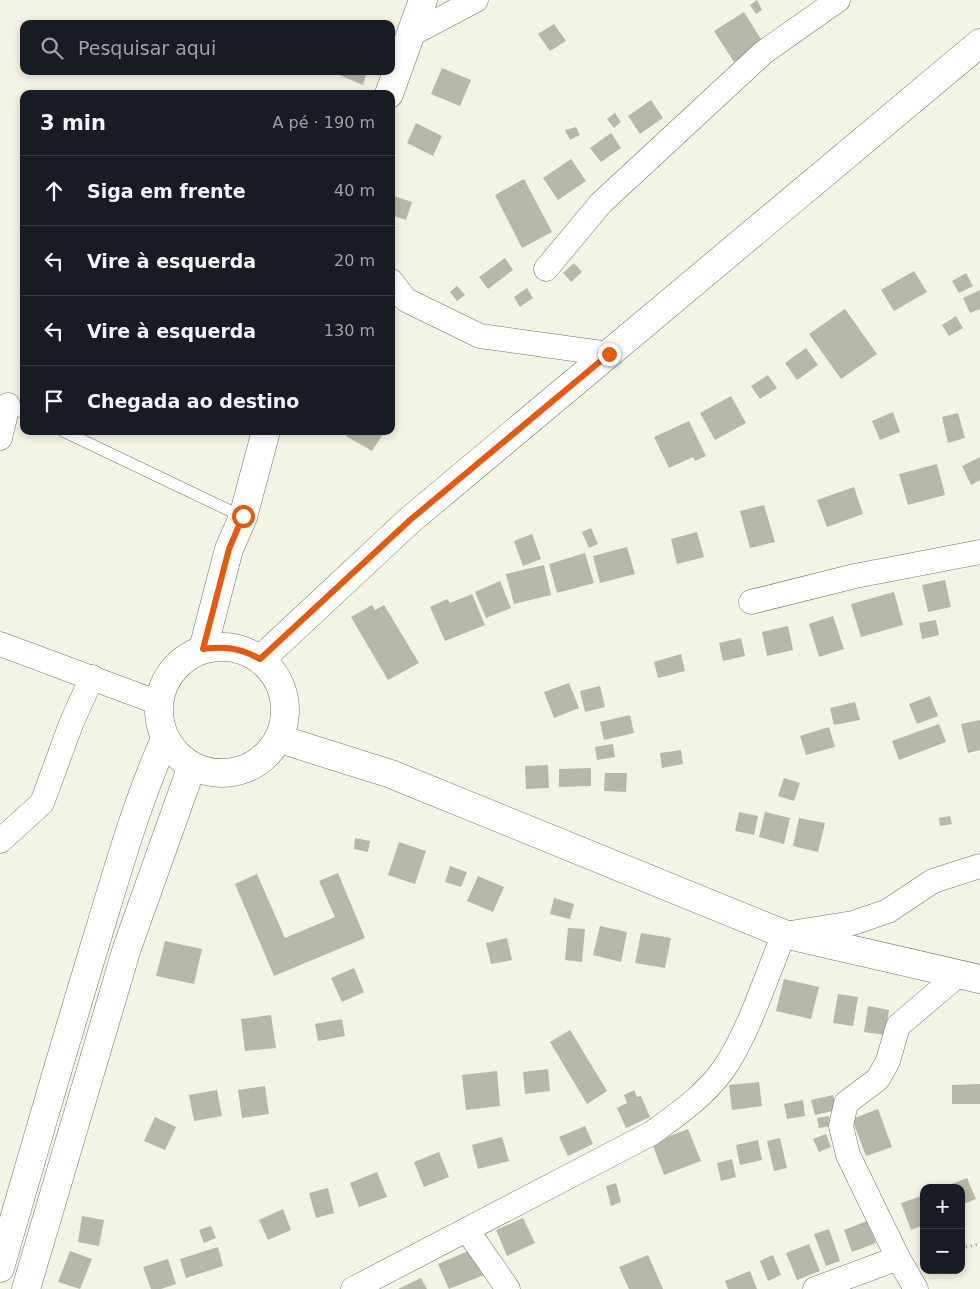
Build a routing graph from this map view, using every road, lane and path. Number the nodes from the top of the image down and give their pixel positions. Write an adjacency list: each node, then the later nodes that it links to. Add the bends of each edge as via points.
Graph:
1 (423, 0): 4 (main road)
2 (476, 0): 4 (street)
3 (838, 0): 7 (street, via 757,58 601,203)
4 (410, 35): 6 (main road)
5 (980, 43): 9 (main road)
6 (390, 90)
7 (546, 269)
8 (395, 286): 9 (street, via 406,300 480,336)
9 (609, 354): 19 (main road, via 410,520)
10 (11, 407): 13 (street)
11 (71, 435): 14 (lane)
12 (265, 435): 14 (main road)
13 (0, 438)
14 (243, 516): 18 (main road, via 229,549)
15 (980, 552): 16 (street, via 855,576)
16 (751, 602)
17 (0, 644): 20 (street)
18 (203, 649): 19 (main road, via 223,646 243,650); 21 (main road, via 186,657 173,670 163,686)
19 (260, 659): 23 (main road, via 276,675 284,695 286,717)
20 (92, 676): 21 (street); 25 (street, via 42,803)
21 (159, 703): 22 (main road, via 159,722)
22 (165, 739): 24 (main road, via 176,754); 33 (main road, via 147,779 124,852)
23 (280, 739): 24 (main road, via 268,755 232,773 211,772); 27 (main road, via 391,774)
24 (192, 766): 34 (main road, via 128,948)
25 (0, 841)
26 (980, 866): 27 (street, via 933,881 888,911 853,923)
27 (784, 934): 28 (main road); 29 (street, via 742,1034 723,1070 691,1105 652,1133)
28 (970, 977): 32 (street, via 898,1026 888,1061 878,1079 846,1103 841,1126 848,1155)
29 (467, 1230): 35 (street); 36 (street)
30 (980, 1244): 31 (path)
31 (965, 1247)
32 (898, 1258): 37 (street); 38 (street)
33 (0, 1268)
34 (26, 1289)
35 (353, 1289)
36 (508, 1289)
37 (815, 1289)
38 (916, 1289)

